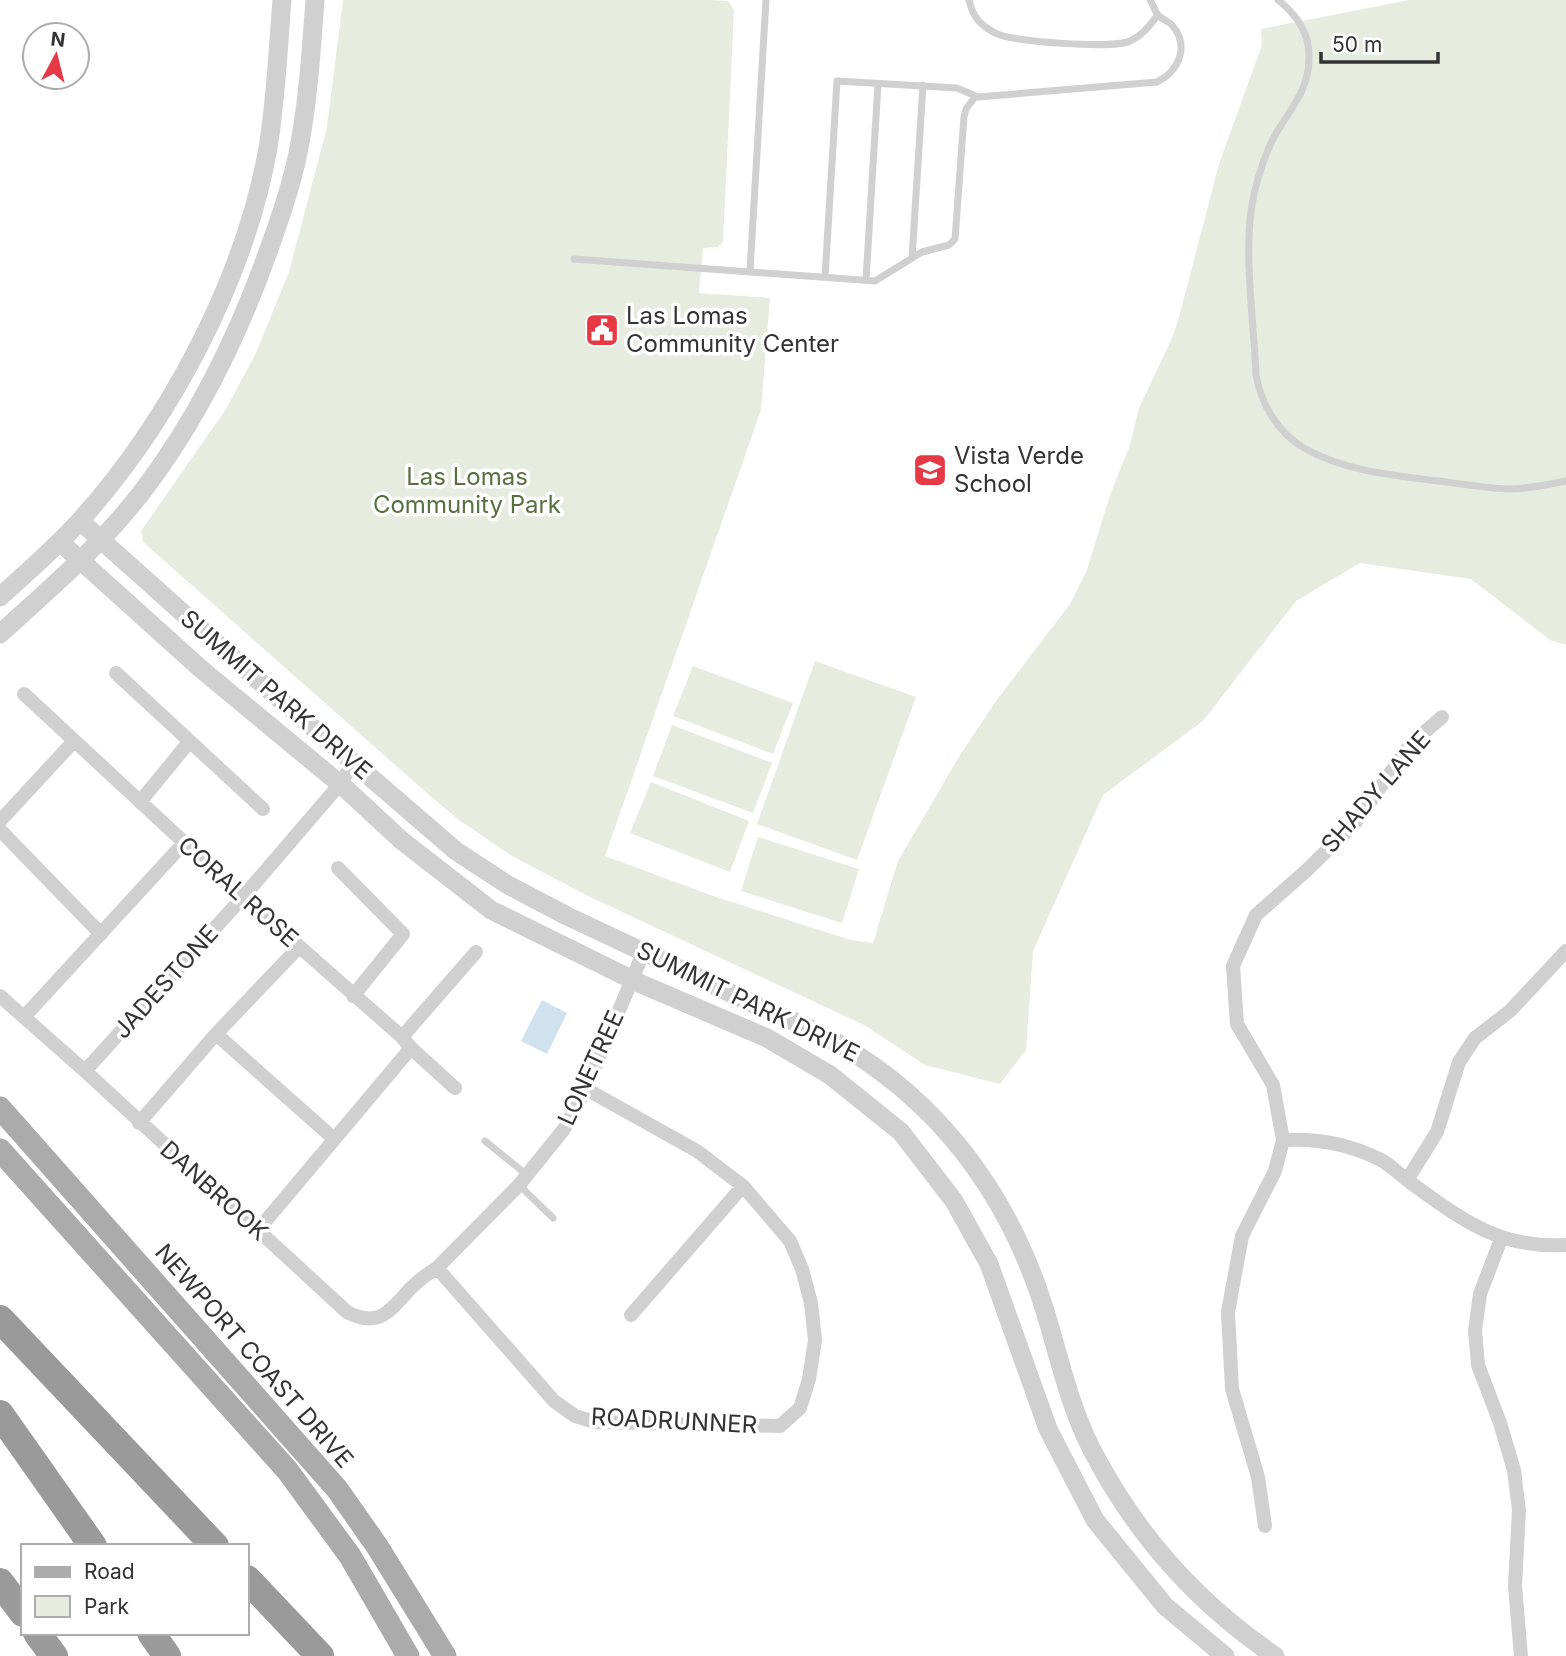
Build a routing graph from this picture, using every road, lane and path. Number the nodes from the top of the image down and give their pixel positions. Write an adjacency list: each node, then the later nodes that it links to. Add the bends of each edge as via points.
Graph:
1 (282, 0): 17 (street, via 267,151 219,304 196,354 152,427)
2 (315, 0): 18 (street, via 297,158 250,303 172,449)
3 (766, 0): 13 (lane)
4 (969, 0): 7 (lane, via 973,16 996,34 1016,39 1129,42)
5 (1150, 0): 7 (lane)
6 (1278, 0): 16 (lane, via 1301,25 1310,59 1301,96 1277,132 1254,196 1250,262 1256,375 1266,409 1303,448 1358,467 1507,489)
7 (1158, 15): 10 (lane, via 1171,23 1182,48 1178,66 1157,82)
8 (878, 84): 9 (lane); 14 (lane, via 837,81); 15 (lane)
9 (923, 85): 10 (lane, via 957,88); 11 (lane)
10 (975, 97): 11 (lane, via 964,117 955,239)
11 (912, 258): 15 (lane, via 875,281)
12 (574, 259): 13 (lane)
13 (750, 271): 14 (lane)
14 (825, 277): 15 (lane)
15 (866, 280)
16 (1566, 481)
17 (79, 521): 18 (street, SUMMIT PARK DRIVE); 19 (street)
18 (99, 539): 20 (street); 28 (street, SUMMIT PARK DRIVE)
19 (60, 542): 20 (street, SUMMIT PARK DRIVE); 21 (street)
20 (80, 561): 22 (street); 29 (street, SUMMIT PARK DRIVE)
21 (0, 597)
22 (0, 634)
23 (116, 673): 27 (street)
24 (24, 694): 26 (street, CORAL ROSE)
25 (1442, 717): 54 (street, SHADY LANE, via 1410,746 1355,823 1256,915 1233,966 1237,1024 1273,1085)
26 (74, 741): 30 (street, CORAL ROSE); 32 (street)
27 (189, 742): 30 (street); 31 (street)
28 (354, 762): 29 (street, JADESTONE); 39 (street, SUMMIT PARK DRIVE, via 456,851 508,885)
29 (340, 784): 36 (street, JADESTONE); 42 (street, SUMMIT PARK DRIVE, via 401,840 491,910)
30 (140, 802): 34 (street, CORAL ROSE)
31 (263, 808)
32 (0, 821)
33 (0, 830): 37 (street)
34 (184, 843): 36 (street, CORAL ROSE); 37 (street)
35 (338, 868): 44 (street, via 403,934)
36 (243, 897): 38 (street, CORAL ROSE); 48 (street, JADESTONE)
37 (101, 934): 45 (street)
38 (299, 947): 44 (street, CORAL ROSE); 46 (street)
39 (643, 951): 42 (street, LONETREE); 84 (street, SUMMIT PARK DRIVE, via 807,1026 869,1061 953,1138 984,1177 1021,1247 1076,1413 1114,1487 1187,1585)
40 (1566, 951): 58 (street, via 1510,1011 1475,1038 1459,1062 1437,1132)
41 (476, 952): 47 (street)
42 (632, 979): 50 (street, LONETREE); 83 (street, SUMMIT PARK DRIVE, via 778,1044 830,1074 901,1132 954,1201 989,1264 1048,1429 1095,1520 1165,1606)
43 (0, 996): 45 (street, DANBROOK)
44 (353, 996): 47 (street, CORAL ROSE)
45 (24, 1017): 48 (street, DANBROOK)
46 (216, 1034): 52 (street); 53 (street)
47 (406, 1043): 49 (street, CORAL ROSE); 53 (street)
48 (85, 1071): 52 (street, DANBROOK)
49 (455, 1088)
50 (586, 1089): 57 (street, LONETREE, via 564,1129); 59 (street, via 696,1151)
51 (0, 1108): 82 (main road, NEWPORT COAST DRIVE, via 337,1489)
52 (139, 1123): 61 (street, DANBROOK)
53 (333, 1138): 61 (street)
54 (1283, 1140): 58 (street, via 1347,1145 1384,1161); 68 (street, SHADY LANE, via 1275,1171 1242,1236 1228,1312 1231,1389 1258,1477)
55 (485, 1141): 57 (lane)
56 (0, 1150): 81 (main road, NEWPORT COAST DRIVE, via 287,1471 351,1556)
57 (523, 1180): 60 (lane); 64 (street, LONETREE)
58 (1407, 1180): 62 (street, via 1462,1220)
59 (743, 1186): 64 (street, ROADRUNNER, via 790,1241 811,1303 815,1340 809,1379 800,1408 780,1426 595,1422 575,1416 554,1401); 65 (street)
60 (553, 1218)
61 (258, 1230): 64 (street, DANBROOK, via 359,1318 383,1316)
62 (1501, 1238): 63 (street); 85 (street, via 1480,1294 1475,1331 1478,1365 1514,1470)
63 (1566, 1245)
64 (437, 1268)
65 (631, 1315)
66 (0, 1319): 70 (highway)
67 (0, 1414): 69 (highway)
68 (1265, 1527)
69 (92, 1544)
70 (213, 1544)
71 (248, 1580): 80 (highway)
72 (0, 1582): 73 (highway)
73 (21, 1610)
74 (31, 1635): 77 (highway)
75 (38, 1635): 78 (highway)
76 (152, 1635): 79 (highway)
77 (36, 1656)
78 (54, 1656)
79 (167, 1656)
80 (320, 1656)
81 (408, 1656)
82 (445, 1656)
83 (1225, 1656)
84 (1275, 1656)
85 (1521, 1656)

